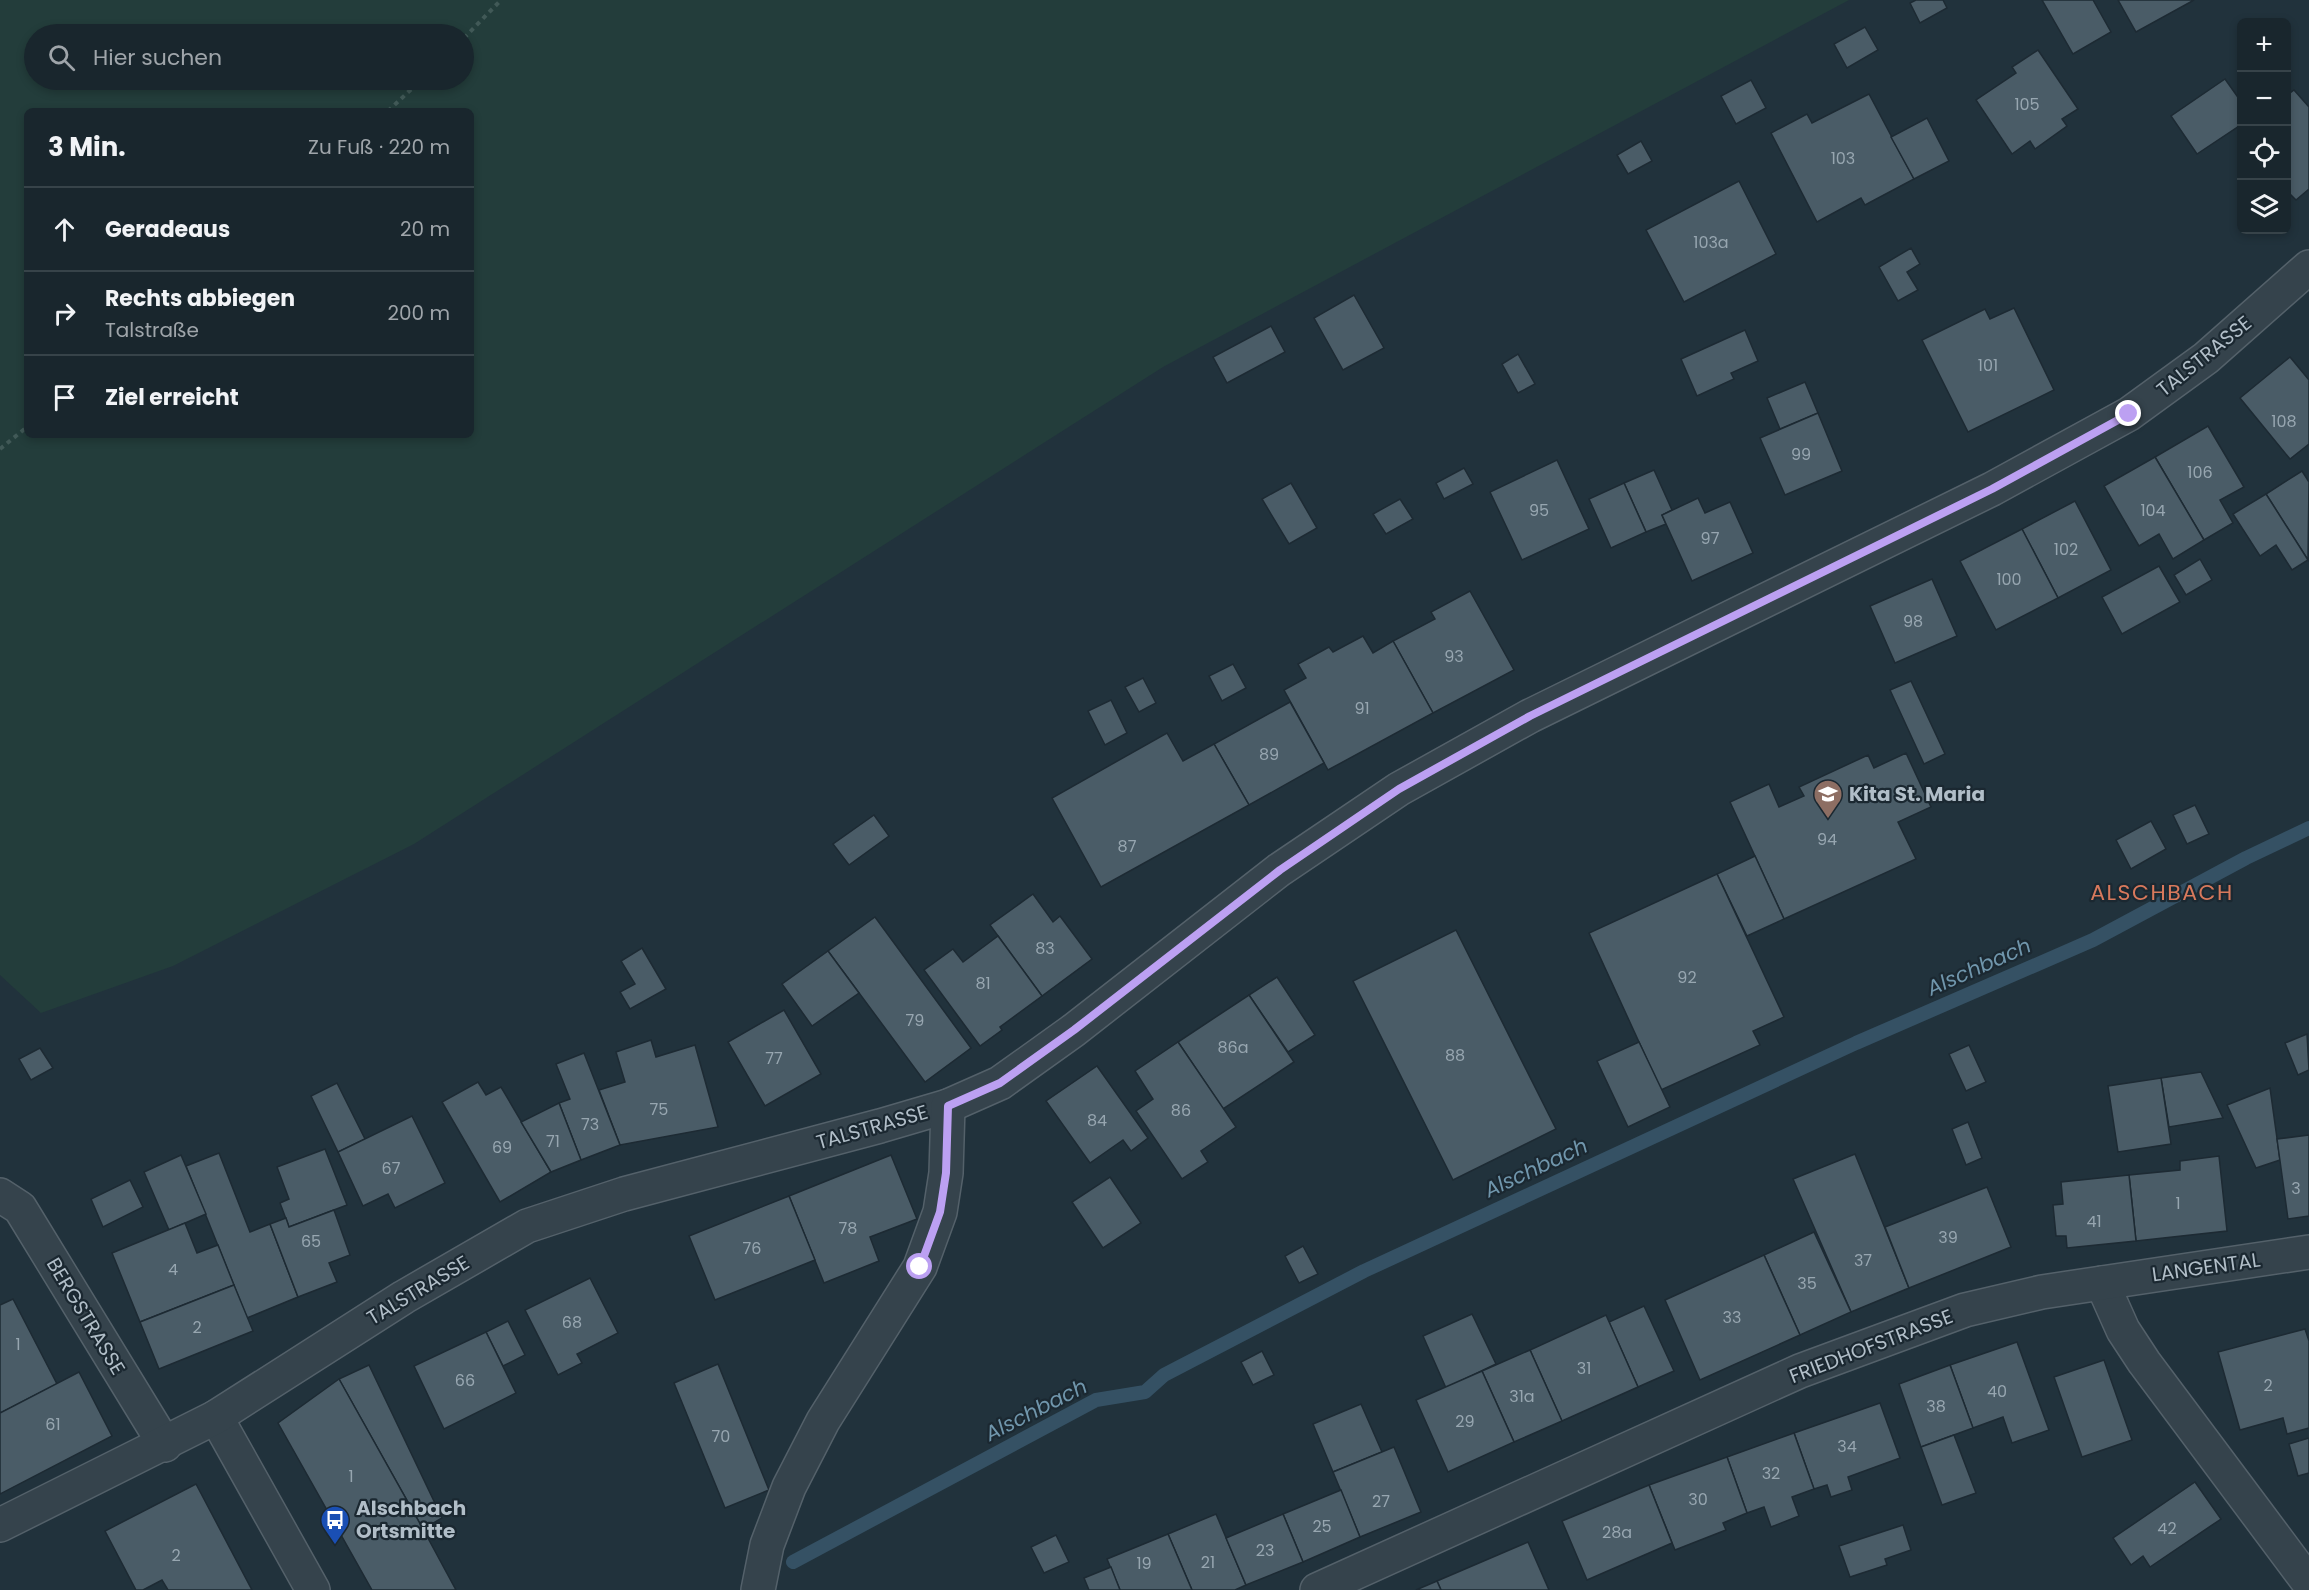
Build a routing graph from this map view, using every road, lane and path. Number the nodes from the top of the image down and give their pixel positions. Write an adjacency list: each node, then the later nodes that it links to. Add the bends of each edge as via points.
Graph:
1 (501, 0): 2 (path)
2 (474, 28)
3 (410, 90): 4 (path)
4 (391, 108)
5 (2309, 267): 8 (street, TALSTRASSE, via 2206,358 2129,414 1992,489 1530,716 1399,789 1280,870 1000,1083)
6 (24, 430): 7 (path)
7 (0, 449)
8 (948, 1106): 12 (street, TALSTRASSE, via 624,1194 527,1226 404,1297); 17 (street, via 946,1173 940,1212 920,1267 823,1421 789,1487 767,1545)
9 (0, 1195): 13 (street, BERGSTRASSE, via 20,1208)
10 (2309, 1252): 11 (street, LANGENTAL)
11 (2102, 1283): 15 (street, via 2123,1330 2144,1362); 18 (street, FRIEDHOFSTRASSE, via 1965,1310 1800,1371)
12 (216, 1418): 13 (street, TALSTRASSE); 16 (street)
13 (165, 1445): 14 (street, TALSTRASSE)
14 (0, 1525)
15 (2309, 1583)
16 (313, 1590)
17 (758, 1590)
18 (1317, 1590)

